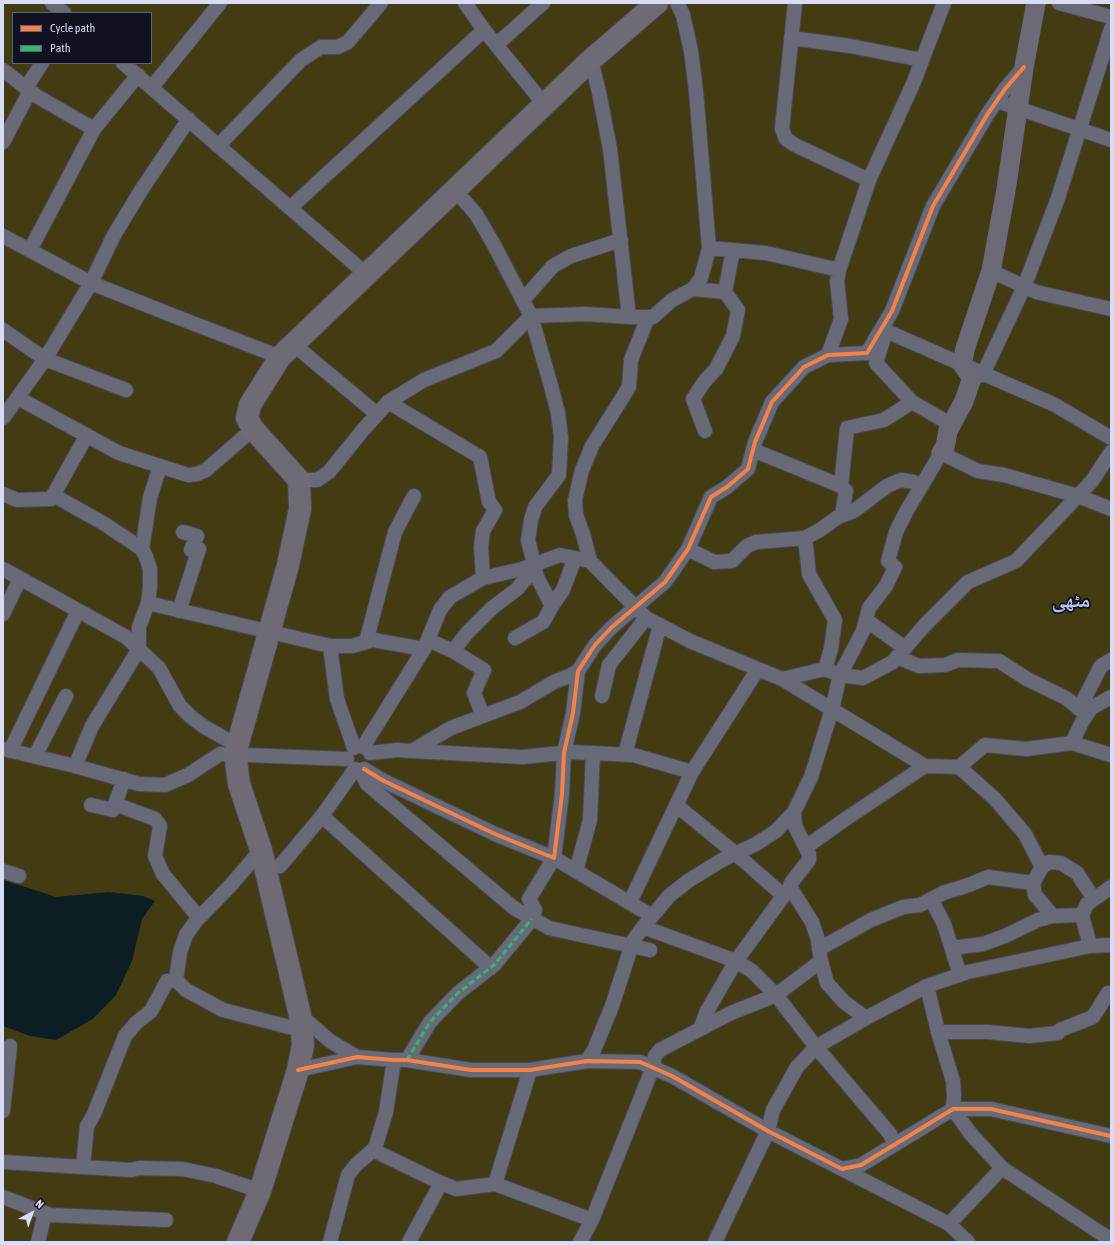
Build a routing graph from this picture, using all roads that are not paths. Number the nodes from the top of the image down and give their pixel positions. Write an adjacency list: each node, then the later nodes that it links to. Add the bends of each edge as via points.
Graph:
1 (52, 3): 12 (street)
2 (220, 3): 25 (street)
3 (381, 3): 35 (street, via 348,42 338,47 321,47 301,60)
4 (465, 3): 15 (street)
5 (543, 3): 17 (street)
6 (657, 3): 18 (main road)
7 (677, 3): 41 (street, via 683,15 691,51)
8 (796, 3): 16 (street)
9 (944, 3): 19 (street)
10 (1036, 3): 22 (street)
11 (1059, 3): 13 (street)
12 (63, 12)
13 (1111, 17)
14 (1111, 29): 32 (street)
15 (484, 30): 17 (street); 38 (street)
16 (791, 38): 19 (street); 36 (street, via 782,129 786,139)
17 (496, 45): 28 (street)
18 (591, 60): 28 (main road); 40 (street, via 610,149)
19 (922, 60): 36 (street)
20 (41, 64): 26 (street)
21 (124, 64): 24 (street)
22 (1024, 67): 27 (street); 29 (street)
23 (3, 70): 26 (street)
24 (138, 75): 25 (street); 31 (street)
25 (152, 87): 30 (street)
26 (28, 90): 31 (street); 34 (street)
27 (997, 101): 29 (street); 57 (street, via 933,206)
28 (544, 104): 37 (main road)
29 (1018, 108): 32 (street); 45 (street)
30 (189, 118): 35 (street); 47 (street, via 118,228)
31 (94, 129): 42 (street)
32 (1080, 130): 33 (street); 48 (street, via 1058,198)
33 (1111, 140)
34 (3, 142)
35 (218, 146): 38 (street)
36 (869, 180): 44 (street)
37 (455, 190): 46 (main road); 51 (street, via 476,214)
38 (290, 208): 46 (street)
39 (3, 236): 42 (street)
40 (621, 240): 51 (street, via 571,256 553,266); 54 (street)
41 (709, 248): 43 (street); 49 (street, via 701,278)
42 (30, 250): 47 (street)
43 (733, 250): 44 (street, via 766,253); 50 (street)
44 (840, 270): 59 (street, via 837,281 841,319)
45 (991, 271): 48 (street); 61 (street, via 966,349)
46 (366, 274): 58 (main road)
47 (91, 283): 58 (street, via 164,312); 60 (street)
48 (1024, 287): 52 (street); 61 (street)
49 (693, 289): 50 (street); 55 (street, via 672,300 653,317)
50 (725, 292): 70 (street, via 738,310 733,336 716,369 693,399)
51 (523, 300): 53 (street)
52 (1111, 309)
53 (531, 316): 54 (street, via 586,314); 64 (street, via 496,351 424,380); 92 (street, via 552,386 561,437 559,475 535,507 531,520 528,540)
54 (629, 317): 55 (street)
55 (648, 317): 91 (street, via 631,360 629,387 592,446 582,470 576,515)
56 (3, 330): 60 (street)
57 (884, 330): 59 (street, via 867,354); 61 (street); 65 (street, via 876,363)
58 (286, 350): 66 (street); 69 (main road, via 250,405 247,418)
59 (828, 355): 73 (street, via 804,368 772,402)
60 (45, 359): 62 (street); 63 (street)
61 (972, 372): 68 (street, via 964,401); 72 (street, via 1056,405)
62 (126, 390)
63 (18, 398): 67 (street); 71 (street)
64 (388, 402): 66 (street); 94 (street, via 480,456 489,502 495,510 483,531)
65 (912, 402): 68 (street); 78 (street, via 884,420 847,428)
66 (377, 414): 77 (street, via 329,472 316,480)
67 (3, 418)
68 (952, 425): 75 (street)
69 (252, 429): 76 (street, via 206,470 197,474 188,475); 77 (main road)
70 (705, 431)
71 (87, 435): 76 (street, via 119,453); 81 (street)
72 (1111, 438)
73 (753, 450): 78 (street); 89 (street, via 748,469 711,497)
74 (1111, 452): 83 (street, via 1092,481)
75 (941, 453): 79 (street); 83 (street, via 978,471 1004,475)
76 (160, 466): 88 (street, via 150,498)
77 (299, 480): 105 (main road, via 300,509 288,565)
78 (841, 486): 85 (street, via 846,491)
79 (920, 488): 85 (street, via 914,482 901,480 887,486 854,511); 103 (street, via 896,532 888,561 895,567 886,586 869,608)
80 (3, 494): 81 (street, via 17,500 51,499)
81 (53, 495): 88 (street)
82 (414, 496): 107 (street, via 395,532)
83 (1078, 496): 84 (street); 112 (street, via 1016,560 968,582)
84 (1111, 509)
85 (842, 515): 87 (street)
86 (184, 532): 100 (street, via 197,536 191,550 199,549)
87 (805, 538): 89 (street, via 756,542 747,546 732,560 714,562); 115 (street, via 809,574 835,620)
88 (142, 549): 96 (street, via 150,569)
89 (688, 549): 98 (street, via 665,582)
90 (574, 558): 91 (street); 92 (street, via 560,555); 97 (street, via 563,590)
91 (590, 561): 98 (street)
92 (534, 566): 94 (street); 97 (street); 111 (street, via 517,589 492,608)
93 (3, 569): 95 (street)
94 (483, 578): 108 (street, via 450,597 440,610)
95 (20, 579): 99 (street); 101 (street)
96 (148, 603): 100 (street); 110 (street, via 139,627)
97 (552, 606): 106 (street, via 543,622)
98 (635, 607): 102 (street); 116 (street, via 594,645)
99 (78, 611): 110 (street, via 126,637); 126 (street)
100 (179, 611): 105 (street)
101 (3, 614)
102 (646, 618): 104 (street); 120 (street, via 609,665)
103 (866, 620): 112 (street); 117 (street)
104 (660, 625): 114 (street, via 690,641); 131 (street)
105 (269, 632): 109 (street); 127 (main road)
106 (515, 638)
107 (366, 642): 108 (street, via 373,640); 109 (street, via 352,646)
108 (426, 644): 111 (street); 134 (street)
109 (330, 646): 134 (street, via 337,699)
110 (139, 649): 127 (street, via 159,668 180,706); 135 (street, via 92,726)
111 (453, 651): 124 (street, via 484,670 474,693)
112 (901, 652): 117 (street, via 893,662 863,678); 123 (street, via 919,666 945,665 958,660 999,661 1027,680 1066,698)
113 (1111, 660): 123 (street, via 1102,666)
114 (758, 668): 118 (street); 138 (street)
115 (825, 669): 117 (street); 118 (street)
116 (578, 671): 124 (street, via 520,702); 130 (street, via 574,713)
117 (840, 675): 122 (street)
118 (782, 679): 122 (street)
119 (66, 696): 133 (street)
120 (602, 696)
121 (1111, 697): 123 (street)
122 (832, 709): 136 (street); 143 (street, via 811,777)
123 (1083, 712): 125 (street)
124 (483, 716): 128 (street, via 451,728)
125 (1072, 743): 132 (street); 137 (street, via 1026,749 985,745)
126 (6, 750): 133 (street)
127 (237, 750): 134 (street, via 327,759); 139 (street, via 220,754 188,775 164,786); 148 (main road, via 239,784)
128 (412, 751): 130 (street, via 523,757); 134 (street, via 397,750)
129 (593, 753): 130 (street); 131 (street); 151 (street, via 590,820)
130 (564, 754): 147 (street)
131 (625, 754): 138 (street)
132 (1111, 755)
133 (35, 756): 135 (street)
134 (359, 759): 144 (street); 147 (street, via 382,780 496,834); 163 (street, via 367,784 514,908)
135 (75, 766): 139 (street)
136 (925, 766): 137 (street); 145 (street)
137 (959, 767): 149 (street, via 1000,805 1025,834)
138 (692, 772): 142 (street)
139 (124, 780): 141 (street)
140 (91, 804): 141 (street, via 113,810)
141 (115, 804): 162 (street, via 156,819 160,826 155,856 164,874)
142 (676, 805): 146 (street); 158 (street)
143 (794, 812): 145 (street, via 795,826); 146 (street, via 776,831)
144 (322, 816): 148 (street, via 280,866); 172 (street)
145 (806, 847): 155 (street, via 809,860)
146 (736, 854): 155 (street); 160 (street, via 688,881 669,896)
147 (554, 858): 151 (street); 163 (street, via 529,899 535,910)
148 (263, 859): 162 (street, via 230,886); 179 (main road)
149 (1042, 866): 153 (street); 157 (street, via 1048,862 1061,863 1078,874)
150 (3, 871): 152 (street)
151 (576, 871): 158 (street)
152 (19, 876)
153 (1033, 882): 156 (street, via 988,877 943,892); 161 (street, via 1035,896)
154 (1111, 887): 157 (street)
155 (787, 892): 170 (street, via 812,922); 171 (street)
156 (931, 899): 168 (street, via 944,924); 170 (street, via 920,905 903,907 871,920)
157 (1094, 899): 159 (street, via 1087,904)
158 (630, 902): 160 (street)
159 (1082, 915): 161 (street); 167 (street)
160 (652, 916): 164 (street)
161 (1053, 916): 168 (street, via 983,944)
162 (199, 918): 174 (street, via 186,935 180,952)
163 (532, 919): 166 (street, via 549,928); 172 (street)
164 (643, 927): 166 (street); 171 (street)
165 (1111, 945): 167 (street)
166 (632, 946): 169 (street); 186 (street, via 612,1006)
167 (1090, 946): 173 (street)
168 (952, 948): 173 (street)
169 (650, 950)
170 (820, 955): 177 (street); 178 (street, via 827,983 844,1002)
171 (736, 961): 177 (street, via 752,971); 180 (street, via 707,1011)
172 (491, 968): 185 (street, via 458,993 430,1022)
173 (960, 975): 175 (street)
174 (176, 980): 179 (street, via 186,990 223,1010); 197 (street, via 167,981 151,1011 125,1036 87,1126)
175 (927, 986): 178 (street); 181 (street)
176 (1111, 993): 181 (street, via 1108,993 1093,1017 1058,1033 1029,1036 988,1032)
177 (776, 995): 180 (street); 183 (street)
178 (866, 1018): 183 (street)
179 (301, 1023): 184 (street); 188 (main road, via 303,1045)
180 (700, 1029): 187 (street, via 660,1050 655,1056)
181 (938, 1032): 191 (street, via 953,1081)
182 (10, 1046): 190 (street)
183 (816, 1047): 192 (street, via 797,1068 773,1110); 194 (street, via 890,1134)
184 (357, 1057): 185 (street); 188 (street)
185 (401, 1060): 189 (street, via 471,1070); 195 (street)
186 (587, 1061): 187 (street, via 640,1062); 189 (street)
187 (653, 1067): 192 (street); 206 (street)
188 (298, 1070): 202 (main road)
189 (530, 1070): 201 (street)
190 (3, 1106)
191 (953, 1109): 193 (street, via 990,1110); 194 (street); 198 (street, via 970,1133)
192 (768, 1131): 199 (street); 214 (street)
193 (1111, 1136)
194 (895, 1144): 199 (street, via 861,1165)
195 (375, 1148): 200 (street, via 377,1152); 211 (street, via 348,1175)
196 (3, 1162): 197 (street)
197 (83, 1166): 202 (street, via 131,1170 183,1169 216,1176)
198 (1002, 1168): 207 (street); 208 (street)
199 (842, 1169): 207 (street)
200 (441, 1183): 201 (street, via 456,1188); 212 (street)
201 (495, 1184): 206 (street)
202 (260, 1191): 210 (main road)
203 (3, 1198): 204 (street)
204 (45, 1213): 205 (street); 209 (street)
205 (166, 1220)
206 (592, 1220): 213 (street)
207 (949, 1224): 215 (street)
208 (1111, 1240)
209 (38, 1242)
210 (238, 1242)
211 (330, 1242)
212 (410, 1242)
213 (580, 1242)
214 (714, 1242)
215 (968, 1242)

